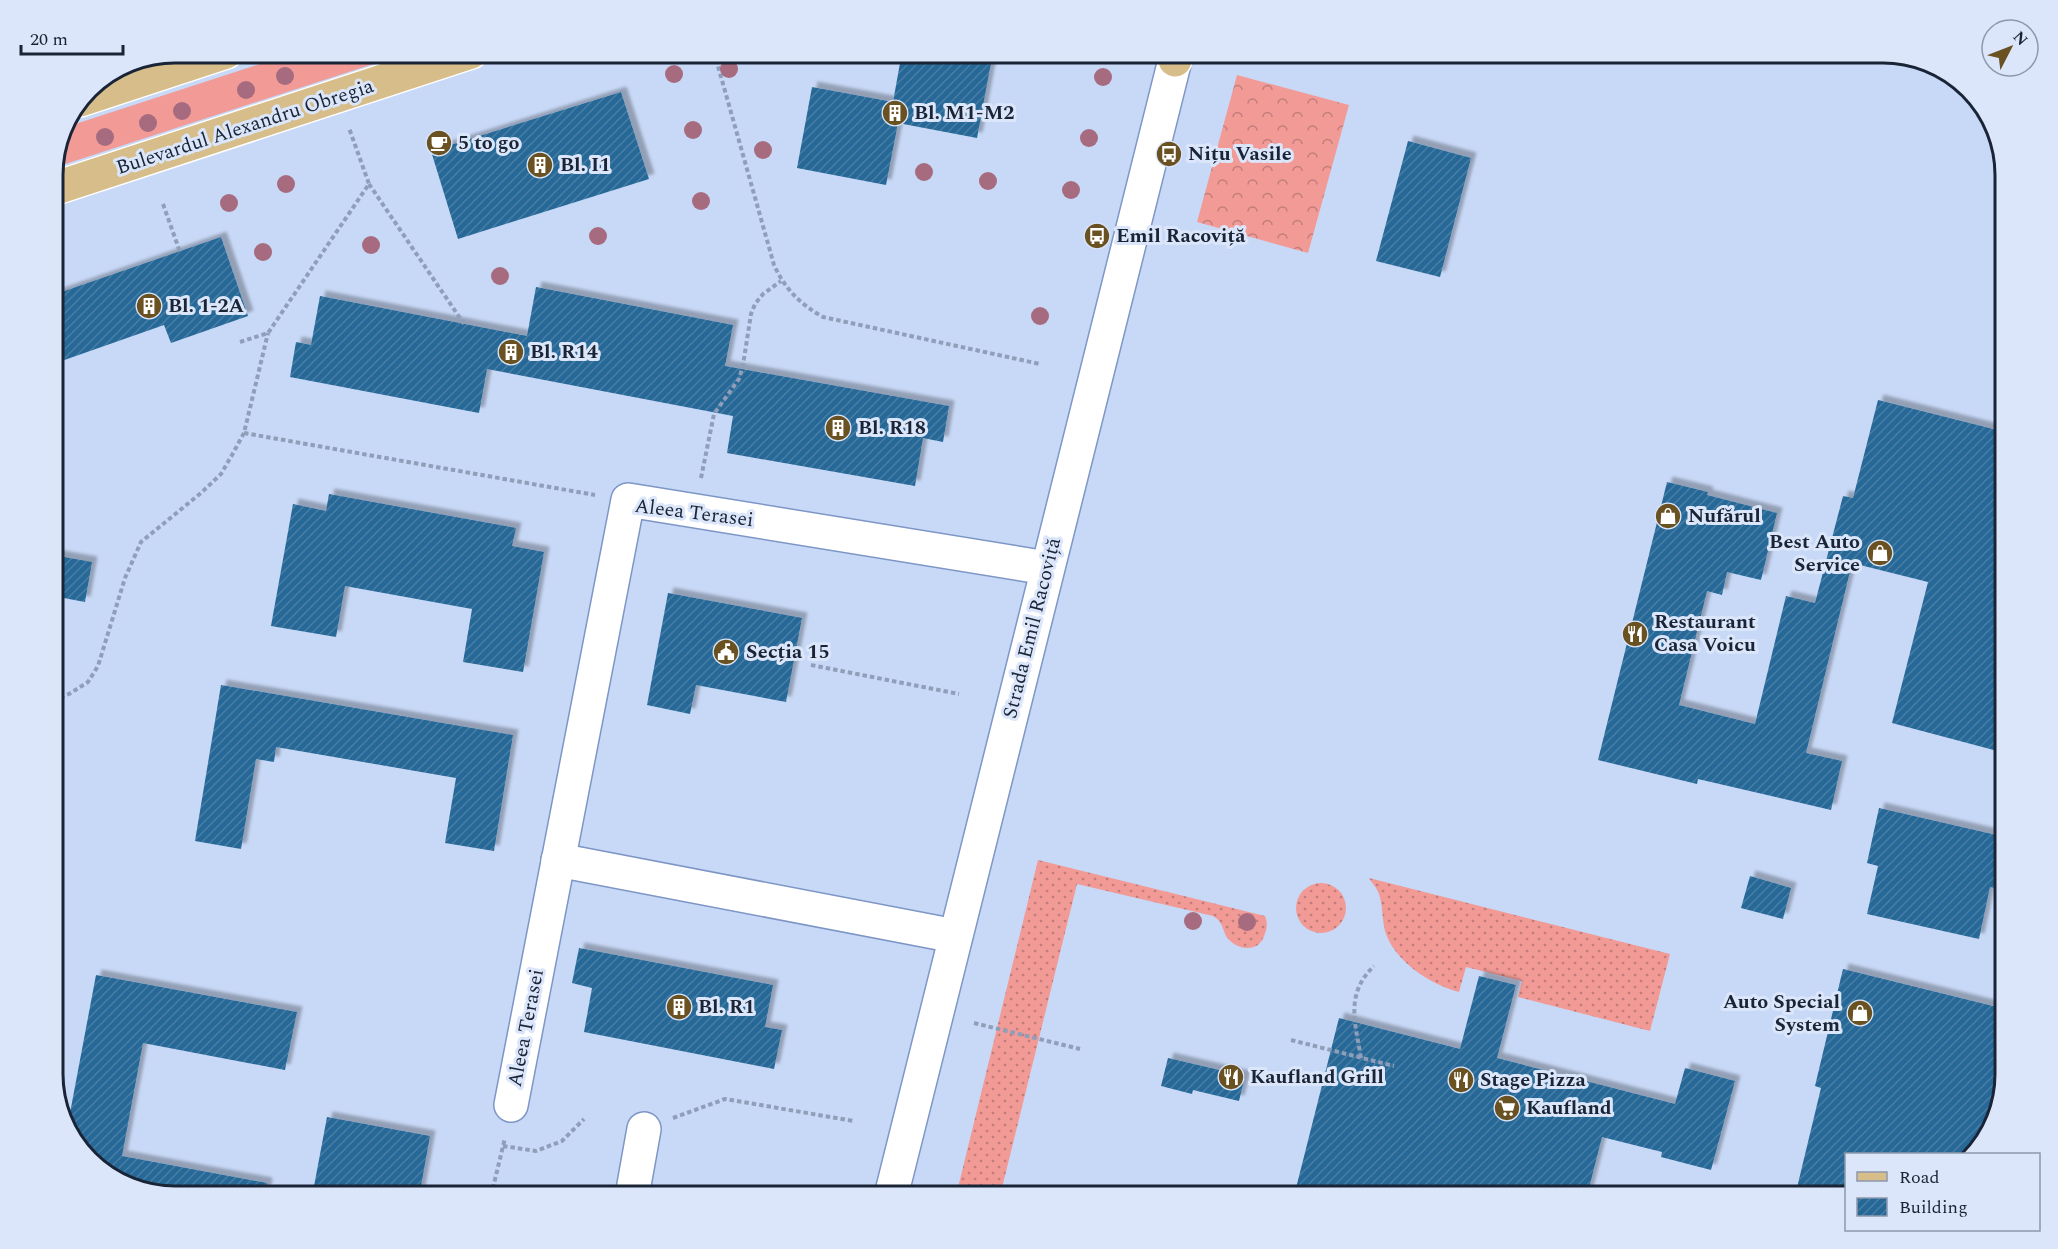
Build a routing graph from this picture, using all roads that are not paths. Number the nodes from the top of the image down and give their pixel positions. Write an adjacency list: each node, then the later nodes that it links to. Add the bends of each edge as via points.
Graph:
1 (193, 63): 4 (main road)
2 (438, 63): 5 (main road, Bulevardul Alexandru Obregia)
3 (1173, 63): 6 (street, Strada Emil Racoviță)
4 (98, 94)
5 (63, 186)
6 (1047, 568): 7 (street, Aleea Terasei, via 628,500); 8 (street, Strada Emil Racoviță)
7 (558, 860): 8 (street); 9 (street, Aleea Terasei)
8 (956, 936): 12 (street, Strada Emil Racoviță)
9 (511, 1105)
10 (644, 1129): 11 (street)
11 (634, 1186)
12 (894, 1186)

